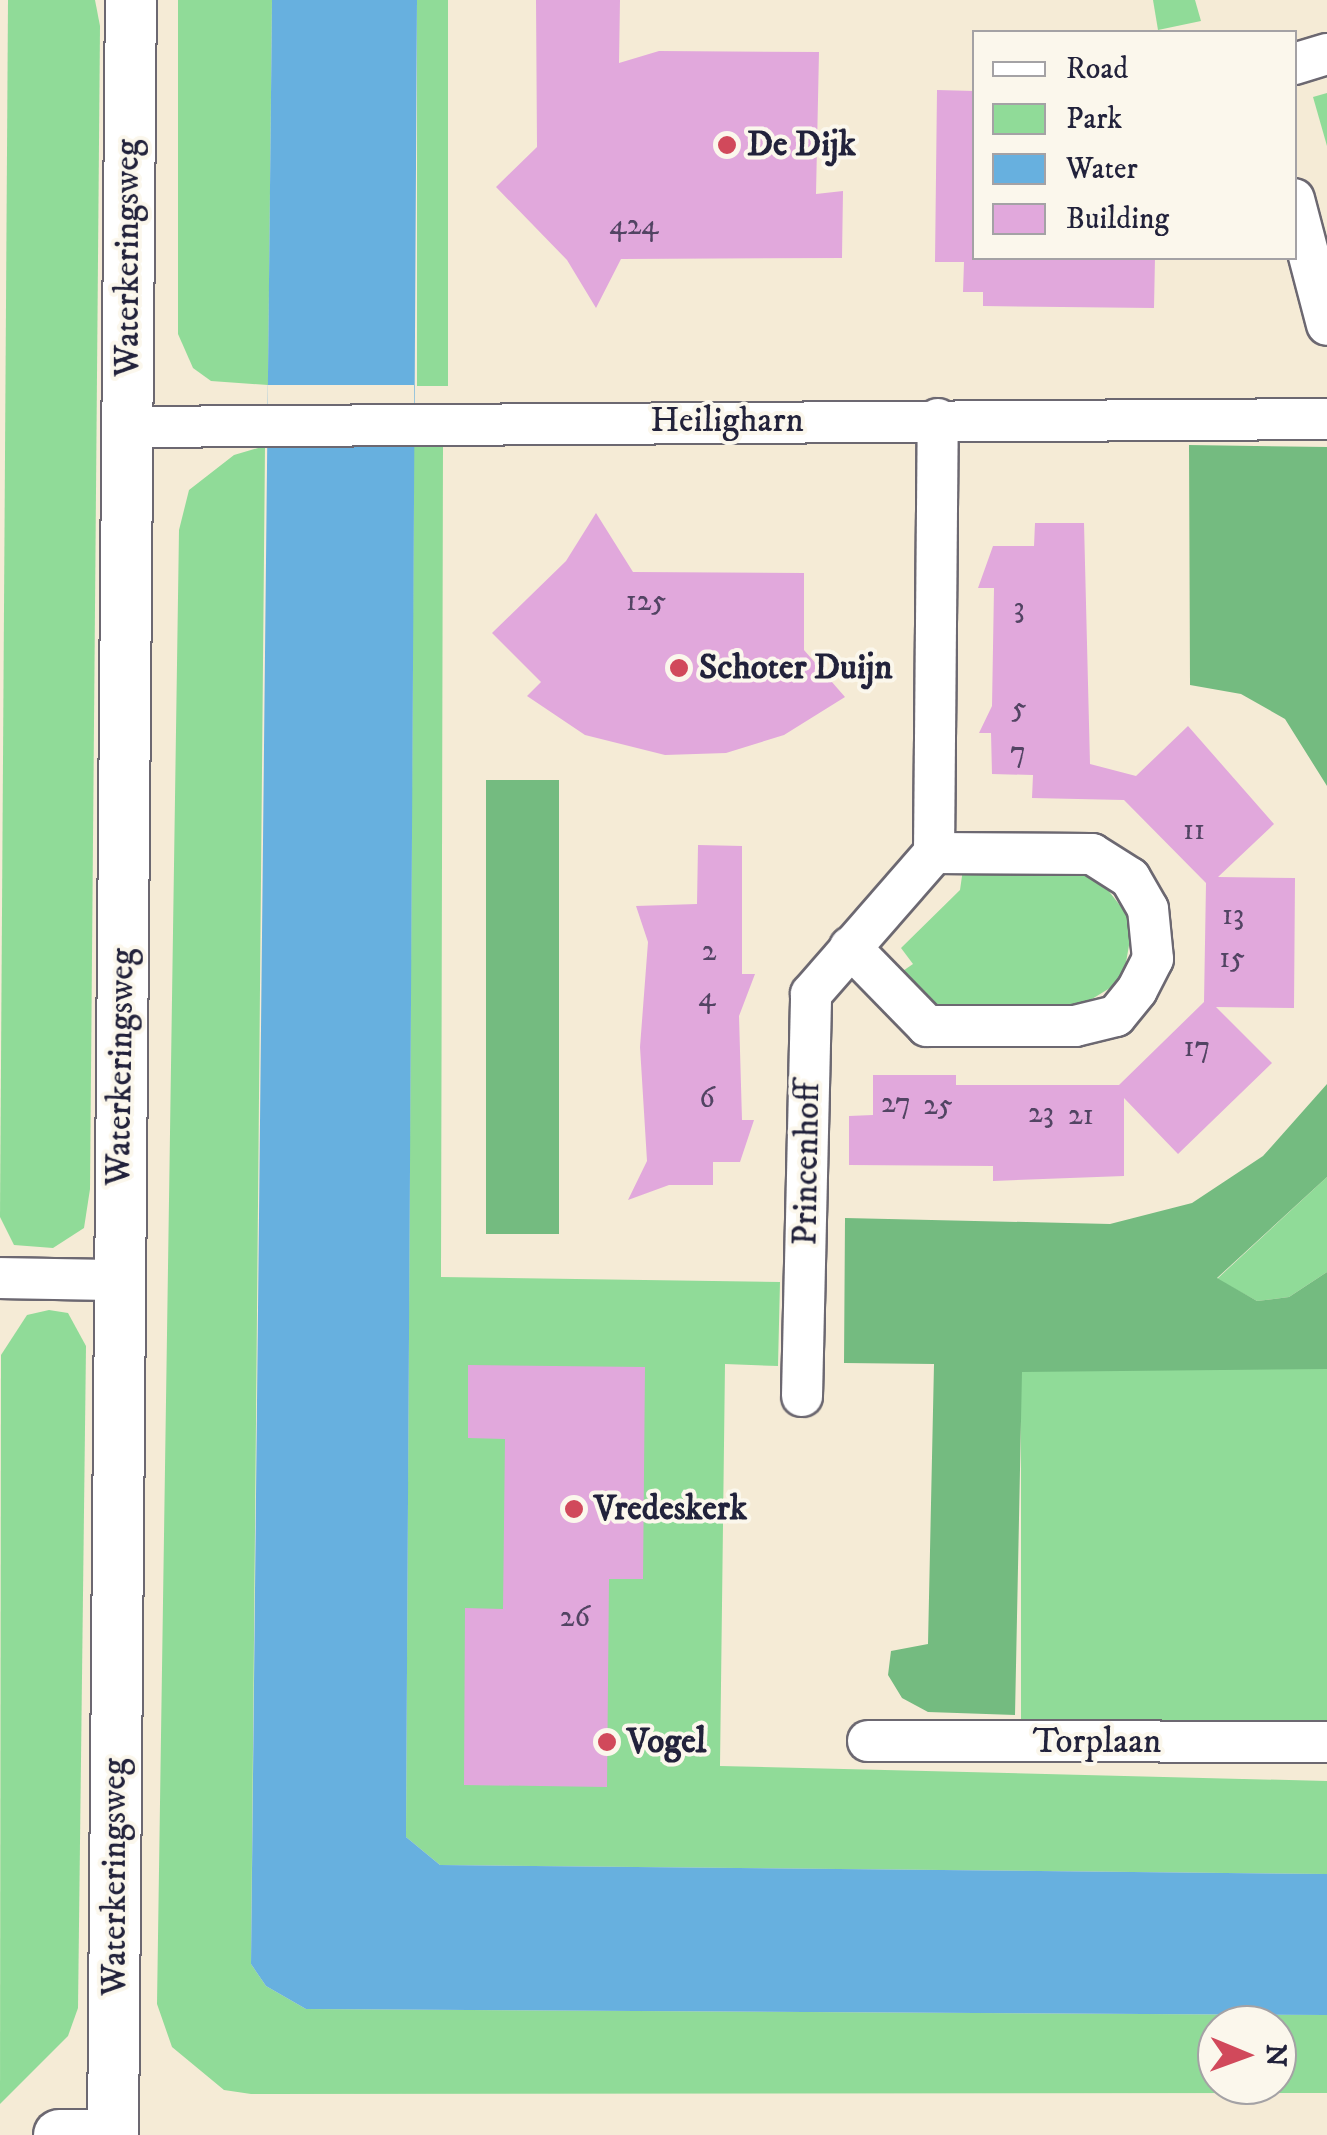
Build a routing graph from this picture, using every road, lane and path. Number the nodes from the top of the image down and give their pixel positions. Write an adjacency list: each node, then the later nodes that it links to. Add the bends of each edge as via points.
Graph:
1 (130, 0): 8 (street, Waterkeringsweg)
2 (1327, 54): 3 (street)
3 (1297, 63)
4 (1297, 210): 5 (street)
5 (1327, 325)
6 (1327, 418): 7 (street, Heiligharn)
7 (938, 419): 8 (street, Heiligharn); 9 (street)
8 (127, 428): 12 (street, Waterkeringsweg)
9 (934, 853): 10 (street, Princenhoff); 10 (street, via 1092,854 1130,878 1148,909 1153,959 1137,990 1116,1016 1075,1026 927,1026)
10 (850, 947): 13 (street, Princenhoff, via 811,994)
11 (0, 1278): 12 (street)
12 (119, 1280): 18 (street, Waterkeringsweg)
13 (802, 1396)
14 (868, 1741): 15 (street, Torplaan)
15 (1327, 1742)
16 (59, 2135): 17 (street)
17 (94, 2135)
18 (113, 2135)

